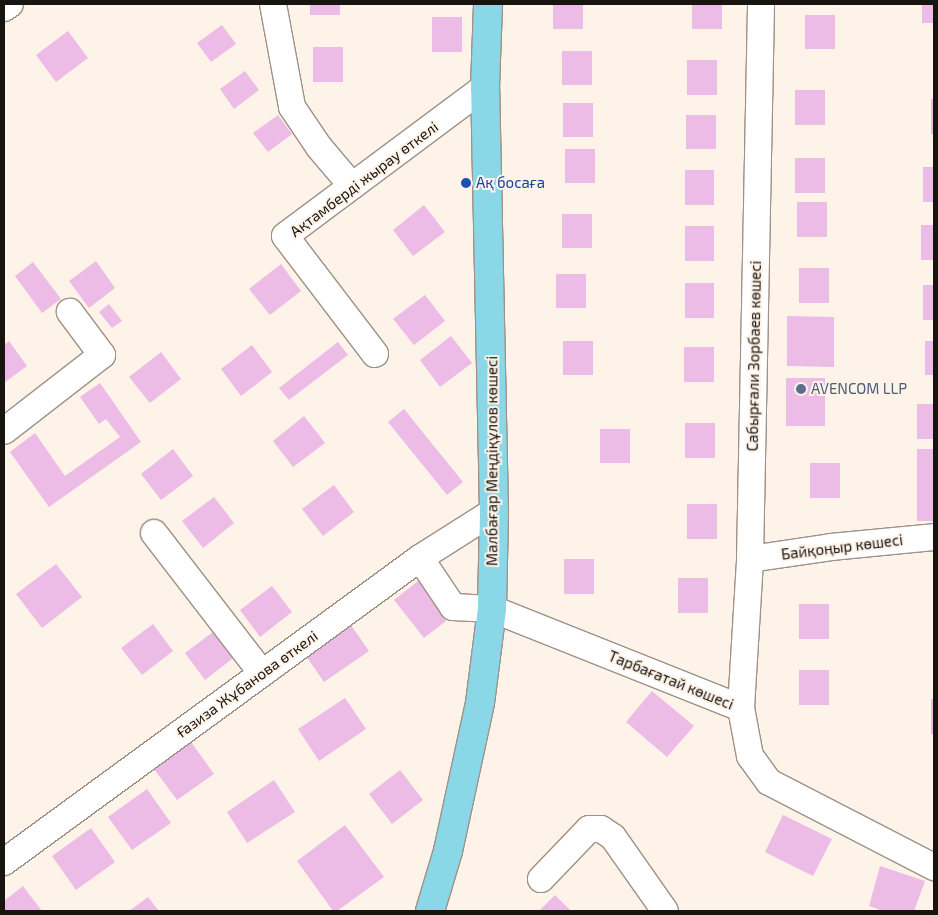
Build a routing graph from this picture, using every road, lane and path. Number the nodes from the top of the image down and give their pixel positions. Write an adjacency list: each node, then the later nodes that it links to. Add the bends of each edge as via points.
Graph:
1 (10, 4): 5 (street)
2 (273, 4): 7 (street, via 292,107 319,147)
3 (488, 4): 6 (main road, Малбағар Меңдіқұлов көшесі)
4 (761, 4): 15 (street, Сабырғали Зорбаев көшесі)
5 (4, 8)
6 (485, 87): 7 (street, Ақтамберді жырау өткелі); 11 (main road, Малбағар Меңдіқұлов көшесі)
7 (352, 186): 9 (street, Ақтамберді жырау өткелі, via 285,236)
8 (70, 312): 10 (street, via 102,354)
9 (375, 354)
10 (4, 431)
11 (494, 511): 14 (street, Ғазиза Жұбанова өткелі); 16 (main road, Малбағар Меңдіқұлов көшесі)
12 (154, 533): 17 (street)
13 (934, 537): 15 (street, Байқоңыр көшесi)
14 (420, 558): 16 (street, Тарбағатай көшесi, via 453,607); 17 (street, Ғазиза Жұбанова өткелі)
15 (750, 559): 18 (street, Сабырғали Зорбаев көшесі)
16 (492, 609): 18 (street, Тарбағатай көшесi); 22 (main road, Малбағар Меңдіқұлов көшесі, via 480,703)
17 (262, 673): 19 (street, Ғазиза Жұбанова өткелі)
18 (741, 708): 20 (street, Тарбағатай көшесi, via 750,756 769,782)
19 (4, 862)
20 (934, 866)
21 (540, 879): 23 (street, via 589,829 602,829 613,837)
22 (434, 909)
23 (665, 911)

